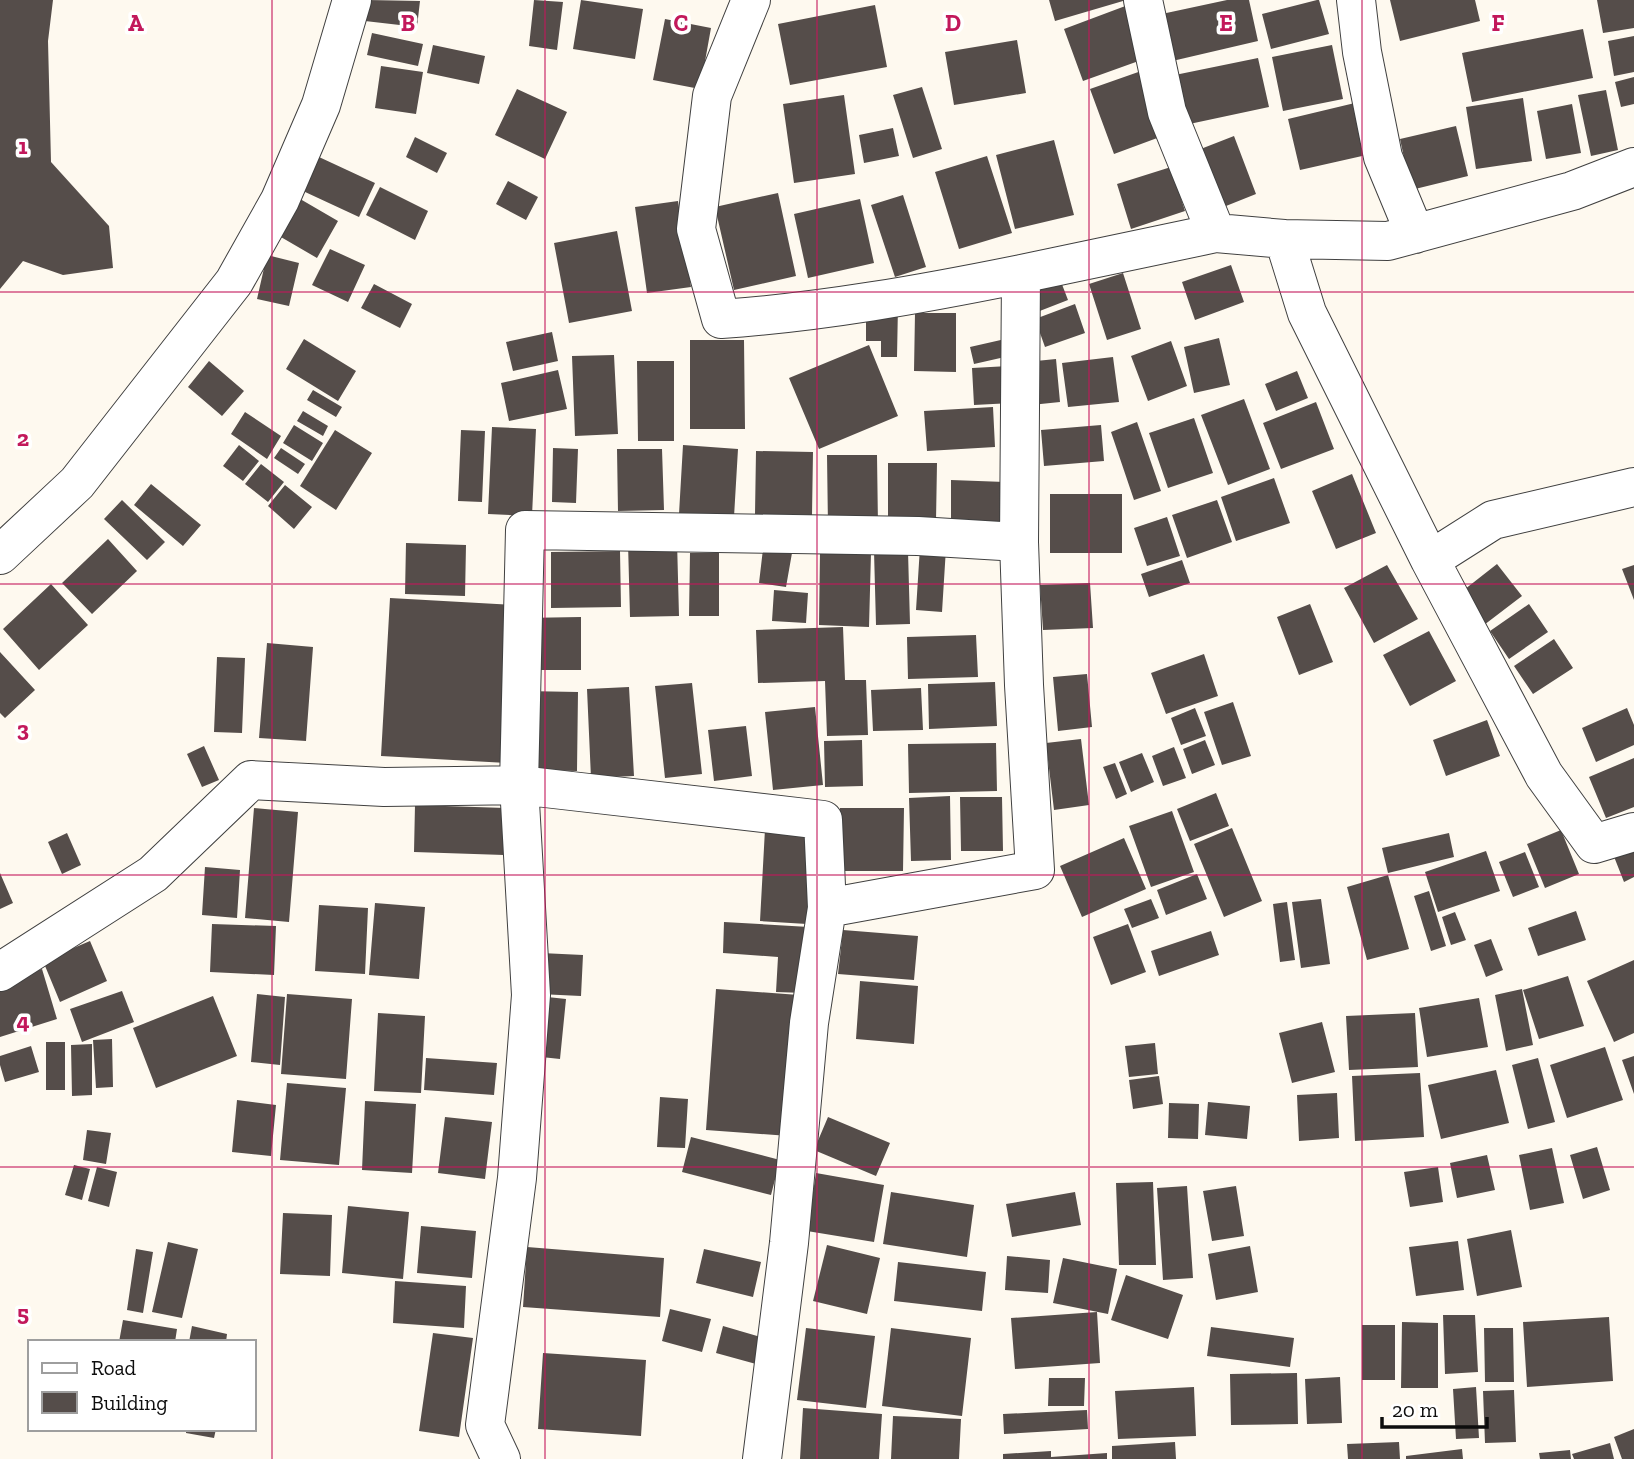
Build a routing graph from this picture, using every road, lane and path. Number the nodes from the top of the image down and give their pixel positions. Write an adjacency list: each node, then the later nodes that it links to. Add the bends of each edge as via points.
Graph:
1 (352, 0): 12 (street, via 321,105 279,200 234,282 77,483)
2 (751, 0): 9 (street, via 712,96 696,229 721,319 922,294)
3 (1143, 0): 6 (street, via 1167,112)
4 (1356, 0): 7 (street, via 1384,157)
5 (1634, 167): 7 (street, via 1572,191)
6 (1216, 233): 8 (street); 9 (street)
7 (1415, 234): 8 (street, via 1388,241)
8 (1284, 239): 13 (street, via 1307,313)
9 (1021, 274): 11 (street)
10 (1634, 487): 13 (street, via 1493,520)
11 (1020, 542): 14 (street, via 918,536 525,530); 16 (street, via 1035,870)
12 (0, 555)
13 (1430, 560): 15 (street, via 1544,775 1594,845)
14 (519, 785): 16 (street, via 823,820); 17 (street, via 384,786 251,780 153,874); 18 (street, via 531,995 517,1178 485,1425)
15 (1634, 832)
16 (827, 908): 19 (street, via 809,1023 789,1243)
17 (0, 972)
18 (501, 1459)
19 (762, 1459)

